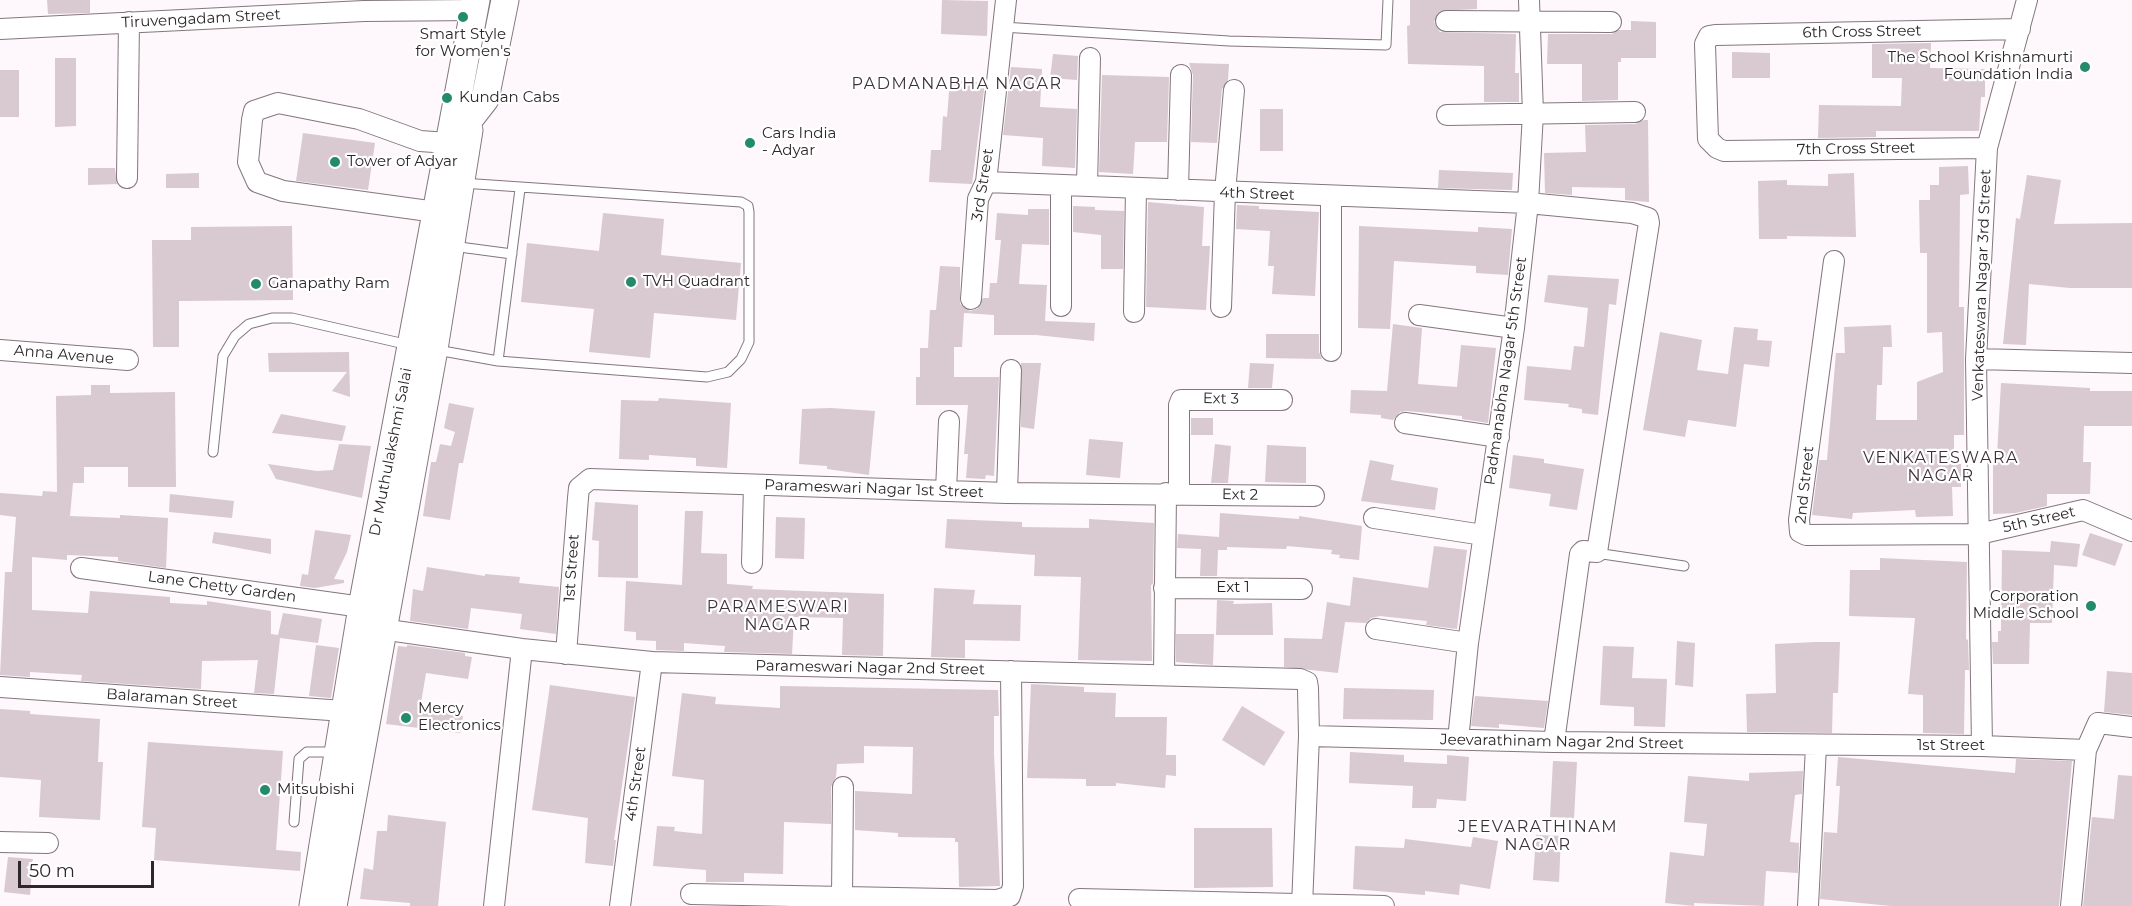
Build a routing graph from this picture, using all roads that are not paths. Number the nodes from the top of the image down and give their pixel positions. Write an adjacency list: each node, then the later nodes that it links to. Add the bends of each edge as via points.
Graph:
1 (505, 0): 17 (main road, via 485,99)
2 (1006, 0): 11 (street, 3rd Street)
3 (1388, 0): 11 (lane, via 1386,45 1229,41)
4 (1529, 0): 9 (street, Padmanabha Nagar 5th Street)
5 (2027, 0): 13 (street, Venkateswara Nagar 3rd Street)
6 (482, 3): 8 (street, Tiruvengadam Street); 17 (main road, Dr Muthulakshmi Salai); 21 (main road, Dr Muthulakshmi Salai)
7 (1446, 21): 9 (street)
8 (129, 22): 12 (street, Tiruvengadam Street); 24 (street)
9 (1529, 22): 10 (street); 19 (street, Padmanabha Nagar 5th Street)
10 (1611, 22)
11 (1002, 27): 25 (street, 3rd Street)
12 (0, 29)
13 (2020, 29): 22 (street, Venkateswara Nagar 3rd Street); 23 (street, 6th Cross Street, via 1715,35 1706,39 1708,139)
14 (1090, 58): 28 (street)
15 (1181, 75): 31 (street)
16 (1234, 90): 32 (street)
17 (473, 104): 26 (main road, Dr Muthulakshmi Salai)
18 (1635, 112): 19 (street)
19 (1533, 113): 20 (street); 34 (street, Padmanabha Nagar 5th Street)
20 (1447, 116)
21 (448, 143): 35 (main road, Dr Muthulakshmi Salai); 35 (street, via 420,141 359,119 278,103 254,111 252,120 248,162 257,182 283,191)
22 (1987, 148): 23 (street, 7th Cross Street); 48 (street, Venkateswara Nagar 3rd Street)
23 (1724, 151)
24 (127, 178)
25 (986, 182): 27 (street, 4th Street); 39 (street, 3rd Street, via 978,199)
26 (460, 183): 30 (lane); 36 (main road, Dr Muthulakshmi Salai)
27 (1061, 185): 28 (street, 4th Street); 40 (street)
28 (1088, 186): 29 (street, 4th Street)
29 (1136, 188): 31 (street, 4th Street); 42 (street)
30 (520, 189): 37 (lane); 50 (lane, via 734,201 748,206 748,342 741,359 728,372 707,377)
31 (1178, 190): 32 (street, 4th Street)
32 (1225, 192): 33 (street, 4th Street); 41 (street)
33 (1330, 197): 34 (street, 4th Street); 47 (street)
34 (1527, 203): 44 (street, Padmanabha Nagar 5th Street); 68 (street, 4th Street, via 1641,215 1649,223)
35 (436, 212): 45 (main road, Dr Muthulakshmi Salai)
36 (450, 246): 37 (lane); 45 (main road, Dr Muthulakshmi Salai)
37 (512, 254): 50 (lane)
38 (1834, 261): 66 (street, 2nd Street, via 1800,532)
39 (972, 299)
40 (1060, 306)
41 (1221, 307)
42 (1134, 312)
43 (1419, 315): 44 (street)
44 (1514, 328): 56 (street, Padmanabha Nagar 5th Street)
45 (423, 348): 50 (lane); 57 (lane, via 292,318 249,324 235,336 223,356); 74 (main road, Dr Muthulakshmi Salai); 75 (main road, Dr Muthulakshmi Salai)
46 (0, 350): 49 (street, Anna Avenue)
47 (1331, 351)
48 (1976, 359): 51 (street); 66 (street, Venkateswara Nagar 3rd Street)
49 (128, 360)
50 (498, 361)
51 (2132, 363)
52 (1011, 370): 61 (street)
53 (1282, 400): 62 (street, Ext 3, via 1182,400)
54 (949, 421): 60 (street)
55 (1405, 423): 56 (street)
56 (1498, 437): 67 (street, Padmanabha Nagar 5th Street)
57 (213, 452)
58 (584, 483): 59 (street, Parameswari Nagar 1st Street, via 604,479); 79 (street, 1st Street, via 578,498)
59 (754, 485): 60 (street, Parameswari Nagar 1st Street); 69 (street)
60 (946, 491): 61 (street, Parameswari Nagar 1st Street)
61 (1007, 493): 62 (street, Parameswari Nagar 1st Street)
62 (1172, 493): 63 (street, Ext 2); 72 (street)
63 (1314, 496)
64 (1374, 518): 67 (street)
65 (2132, 531): 66 (street, 5th Street, via 2083,510)
66 (1978, 534): 90 (street, Venkateswara Nagar 3rd Street)
67 (1484, 535): 77 (street, Padmanabha Nagar 5th Street)
68 (1596, 553): 70 (lane); 88 (street, via 1580,554)
69 (752, 563)
70 (1684, 566)
71 (81, 568): 74 (street, Lane Chetty Garden)
72 (1164, 588): 73 (street, Ext 1); 82 (street)
73 (1302, 589)
74 (362, 607): 84 (main road, Dr Muthulakshmi Salai)
75 (381, 629): 78 (street, Parameswari Nagar 2nd Street); 103 (main road, Dr Muthulakshmi Salai)
76 (1376, 629): 77 (street)
77 (1468, 643): 87 (street, Padmanabha Nagar 5th Street)
78 (522, 649): 79 (street, Parameswari Nagar 2nd Street); 104 (street)
79 (566, 654): 80 (street, Parameswari Nagar 2nd Street)
80 (652, 662): 81 (street, Parameswari Nagar 2nd Street); 105 (street, 4th Street)
81 (1011, 671): 82 (street, Parameswari Nagar 2nd Street); 98 (street, via 1010,896 997,900)
82 (1164, 675): 86 (street, Parameswari Nagar 2nd Street, via 1300,679 1307,682 1308,688)
83 (0, 687): 84 (street, Balaraman Street)
84 (344, 711): 92 (main road, Dr Muthulakshmi Salai)
85 (2132, 727): 91 (street, via 2098,723)
86 (1309, 736): 87 (street, Jeevarathinam Nagar 2nd Street); 101 (street, Parameswari Nagar 2nd Street)
87 (1458, 740): 88 (street, Jeevarathinam Nagar 2nd Street)
88 (1554, 742): 89 (street, Jeevarathinam Nagar 2nd Street)
89 (1816, 746): 90 (street, 1st Street); 107 (street)
90 (1982, 746): 91 (street, 1st Street)
91 (2086, 750): 108 (street)
92 (338, 752): 94 (lane, via 307,752 299,759); 102 (main road, Dr Muthulakshmi Salai)
93 (843, 787): 98 (street)
94 (294, 822)
95 (0, 842): 96 (street)
96 (48, 843)
97 (691, 894): 100 (street)
98 (842, 897): 100 (street)
99 (1078, 899): 101 (street)
100 (743, 900)
101 (1302, 905): 106 (street)
102 (313, 906)
103 (333, 906)
104 (494, 906)
105 (620, 906)
106 (1384, 906)
107 (1808, 906)
108 (2071, 906)

